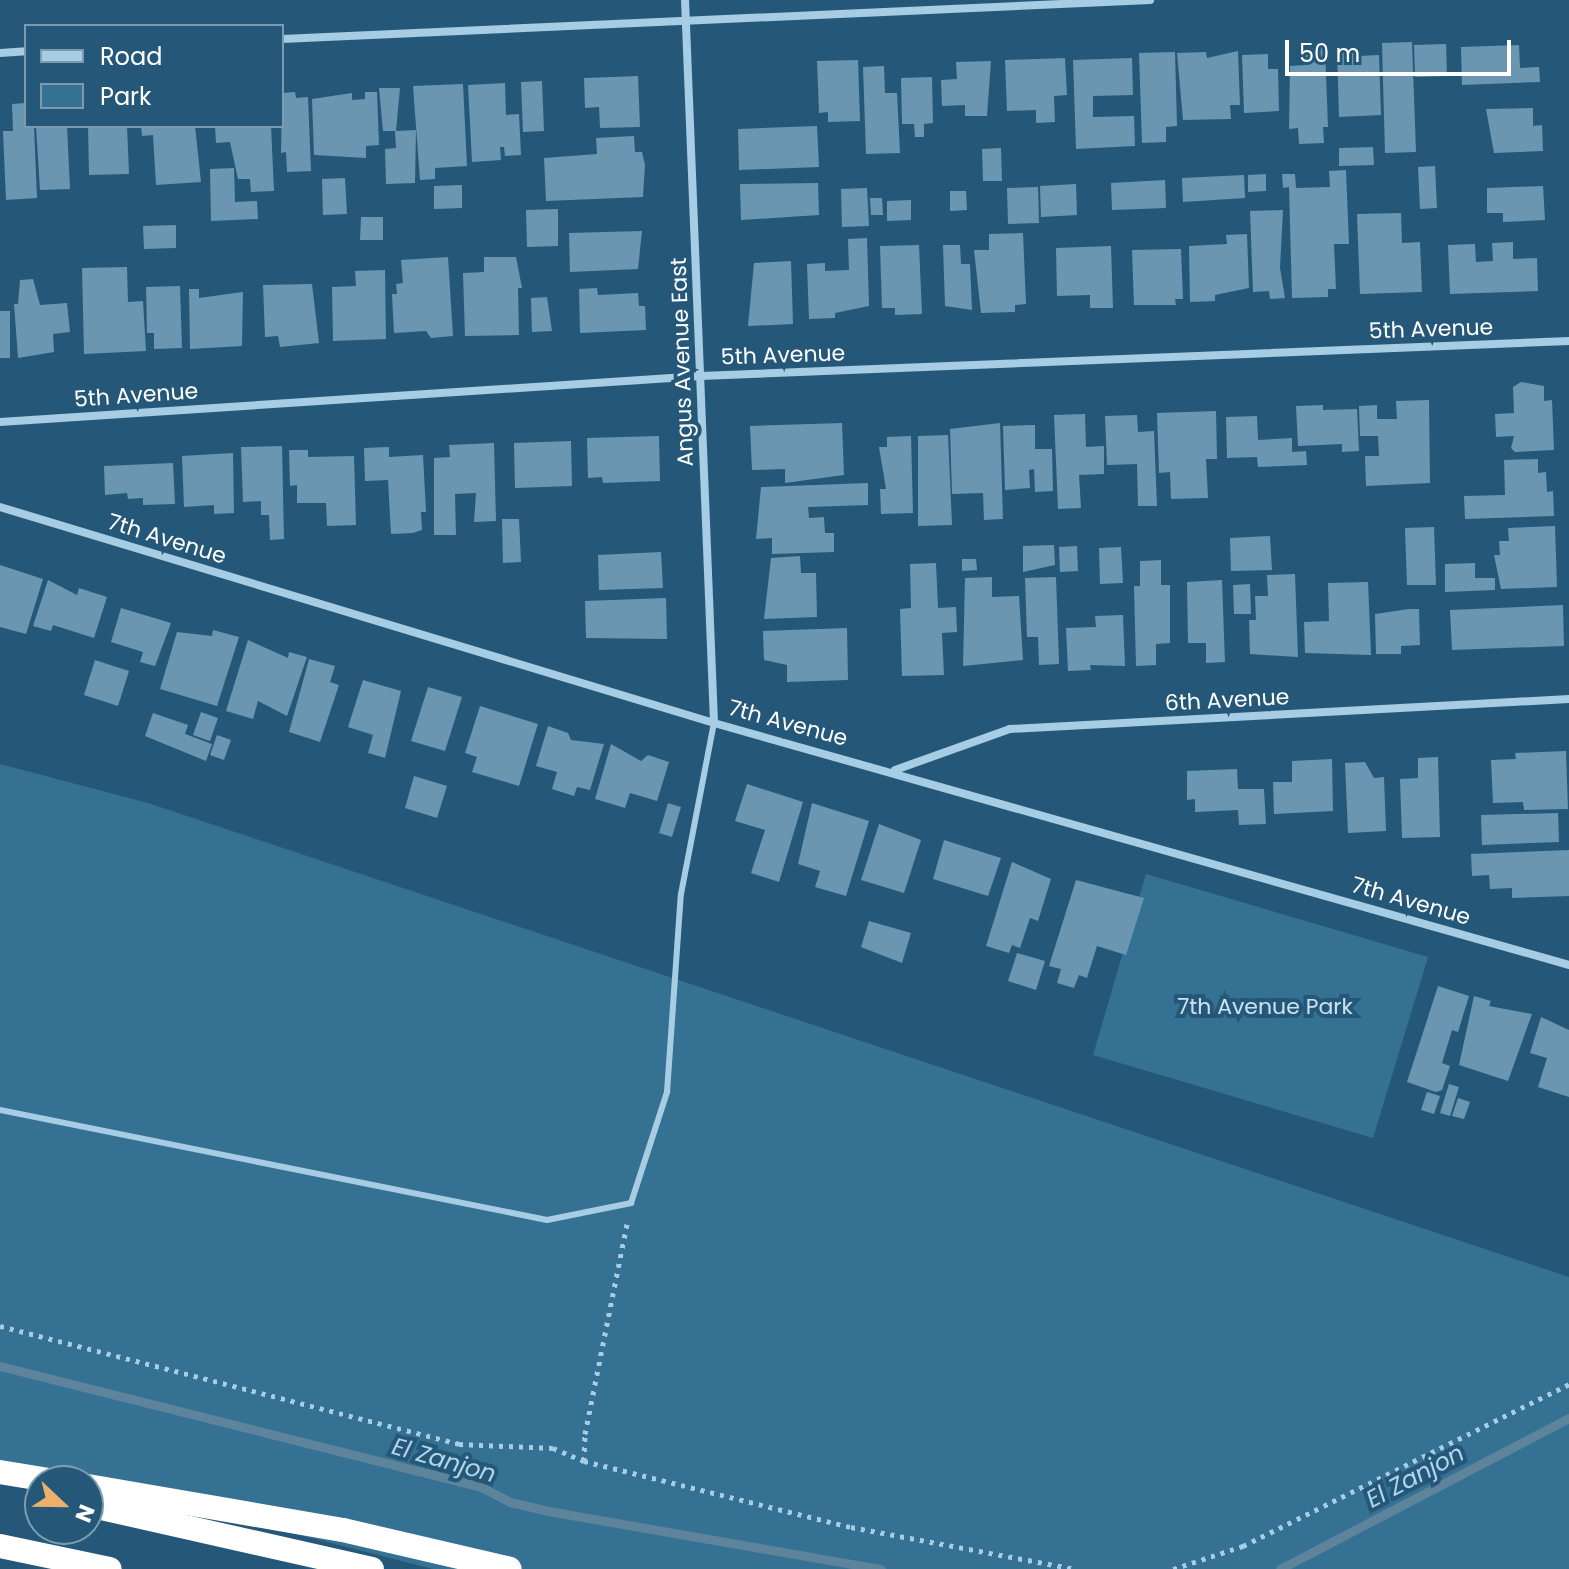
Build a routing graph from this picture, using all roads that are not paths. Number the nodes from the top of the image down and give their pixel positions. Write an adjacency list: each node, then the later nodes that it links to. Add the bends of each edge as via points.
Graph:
1 (685, 0): 3 (street, Angus Avenue East)
2 (1150, 0): 3 (street)
3 (686, 19): 4 (street); 8 (street, Angus Avenue East)
4 (284, 39)
5 (24, 51): 6 (street)
6 (0, 53)
7 (1569, 341): 8 (street, 5th Avenue)
8 (701, 376): 9 (street, 5th Avenue); 12 (street, Angus Avenue East)
9 (0, 422)
10 (0, 507): 12 (street, 7th Avenue)
11 (1569, 699): 13 (street, 6th Avenue, via 1010,729)
12 (714, 723): 13 (street, 7th Avenue); 15 (lane, via 681,894 667,1092 631,1203 547,1220)
13 (894, 770): 14 (street, 7th Avenue)
14 (1569, 965)
15 (0, 1110)
16 (0, 1472): 17 (highway)
17 (24, 1476)
18 (0, 1486): 20 (highway)
19 (104, 1489): 25 (highway, via 343,1530)
20 (24, 1491)
21 (104, 1509): 24 (highway)
22 (0, 1546): 23 (highway)
23 (110, 1569)
24 (372, 1569)
25 (510, 1569)

